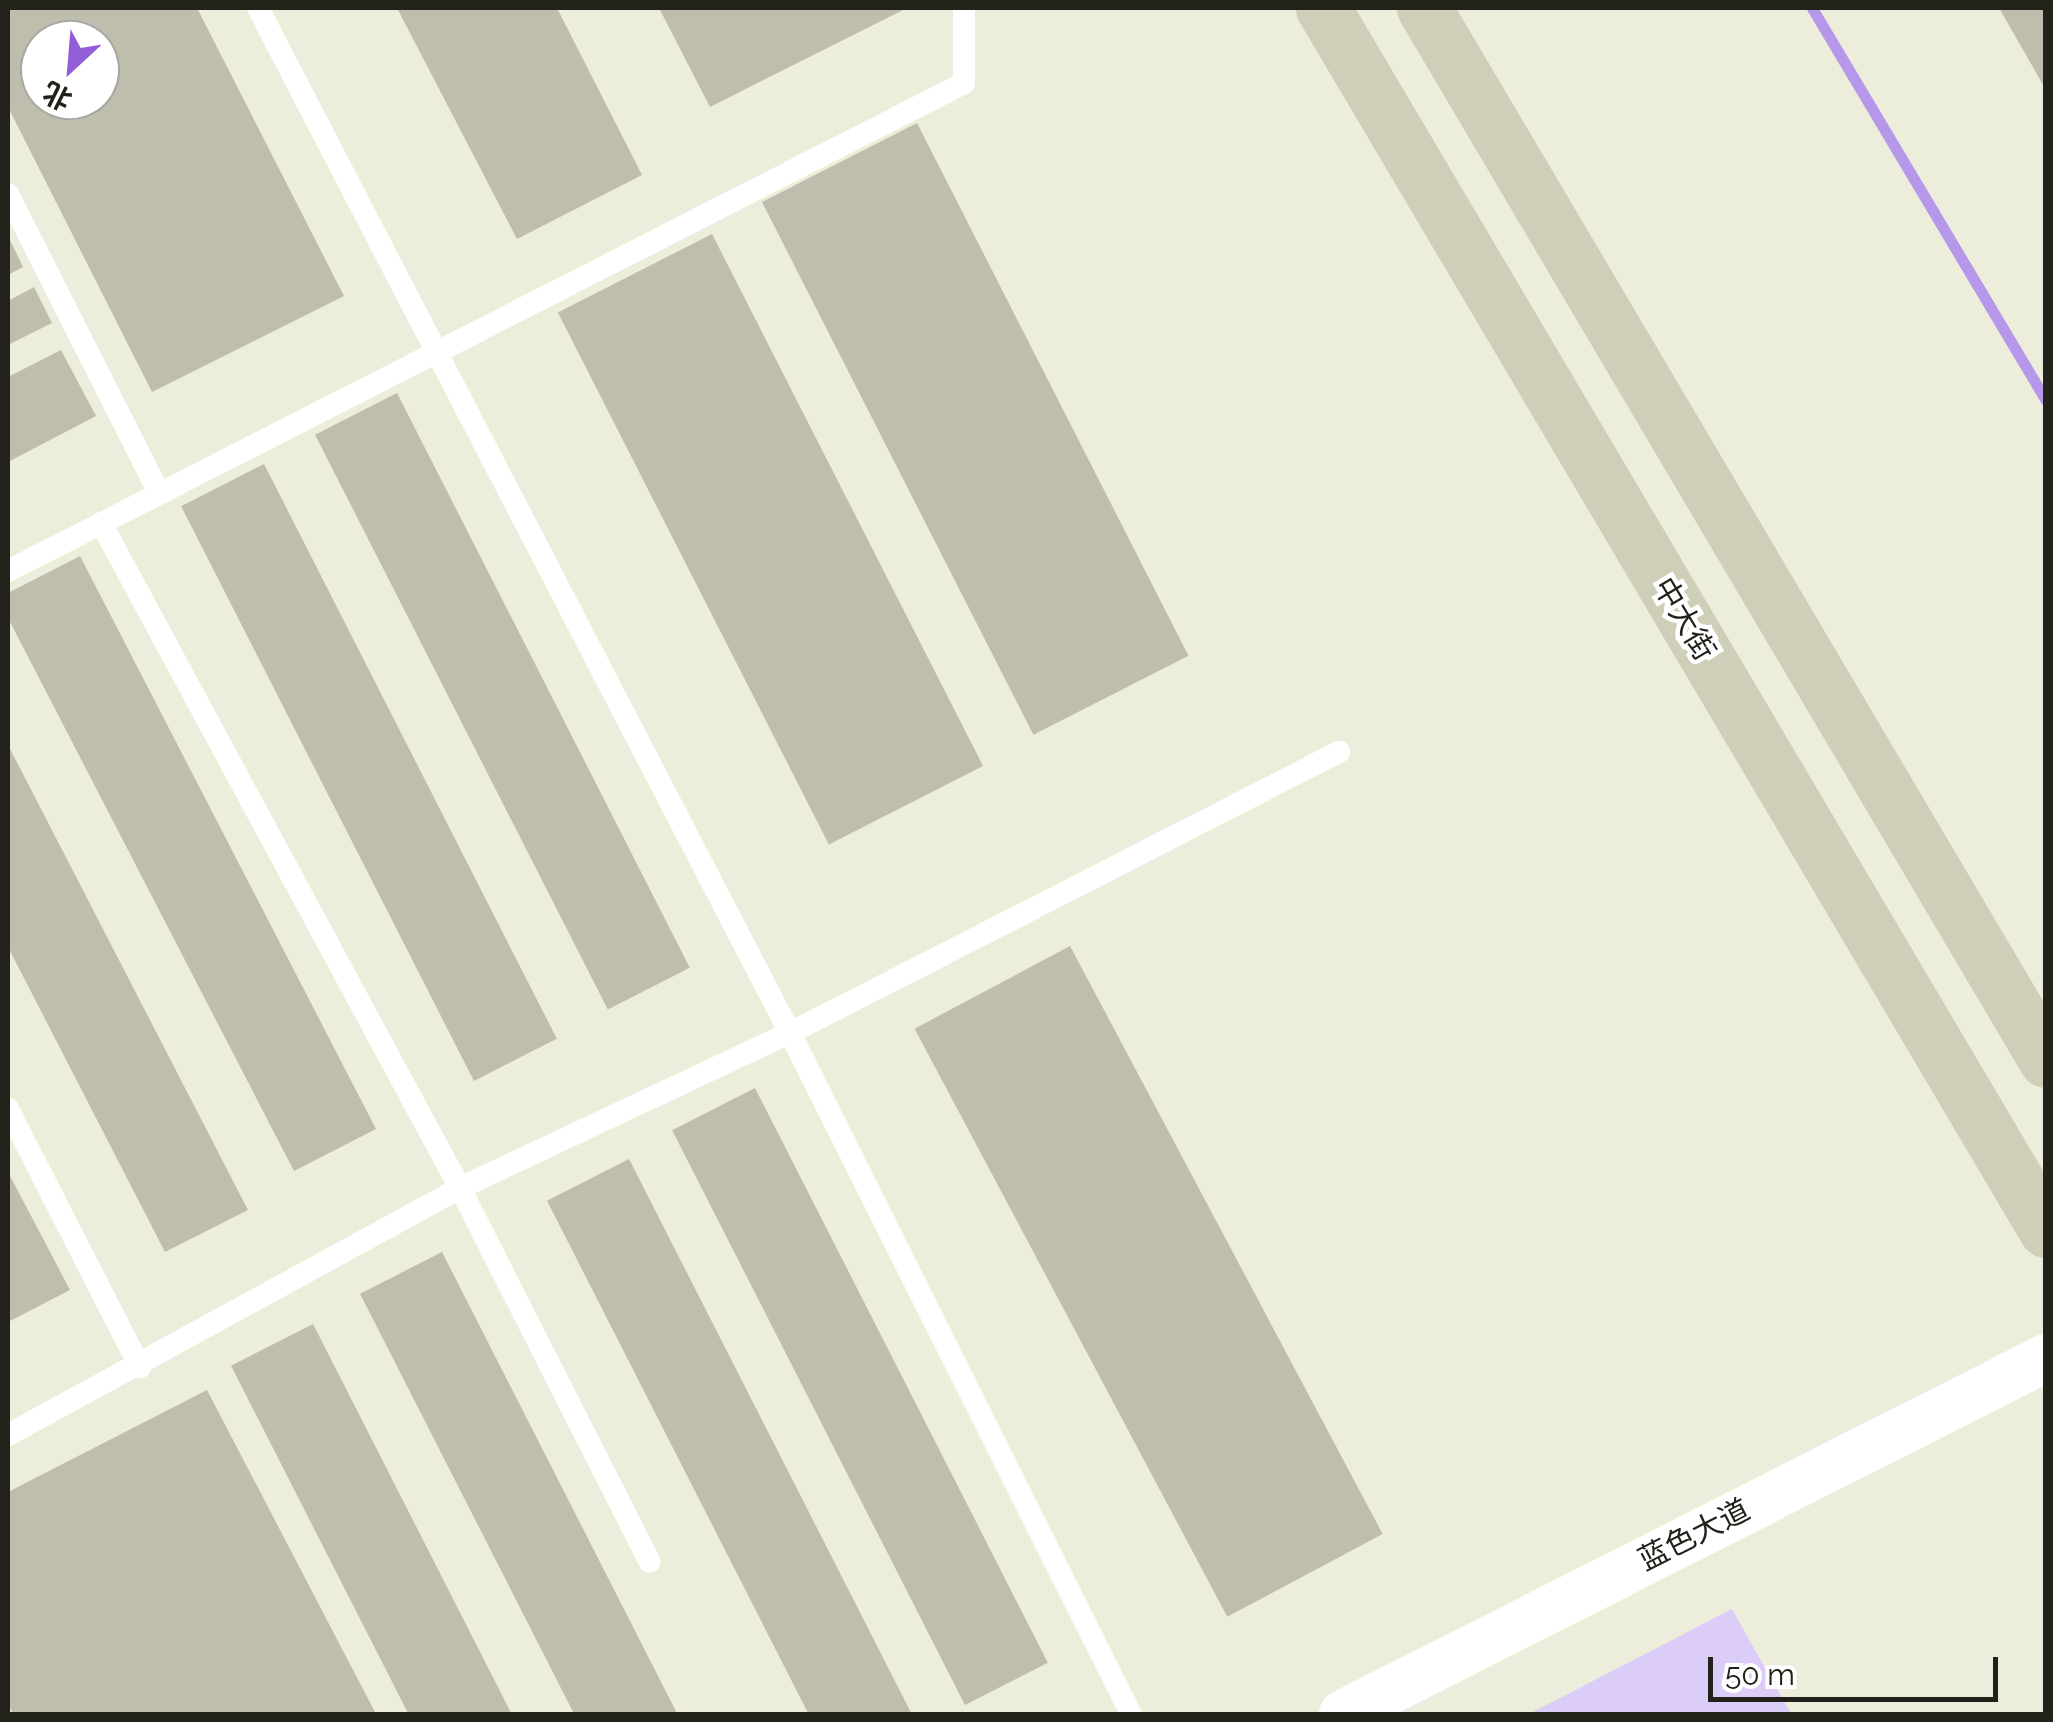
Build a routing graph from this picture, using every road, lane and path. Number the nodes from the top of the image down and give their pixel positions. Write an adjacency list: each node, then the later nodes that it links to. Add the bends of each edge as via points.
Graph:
1 (258, 8): 6 (lane)
2 (964, 8): 6 (lane, via 964,83)
3 (1323, 8): 15 (street, 中大街)
4 (1424, 8): 12 (street)
5 (8, 194): 7 (lane)
6 (437, 352): 7 (lane); 11 (lane)
7 (159, 493): 8 (lane)
8 (101, 524): 9 (lane); 14 (lane)
9 (8, 571)
10 (1339, 752): 11 (lane)
11 (790, 1033): 14 (lane); 20 (lane)
12 (2046, 1060)
13 (8, 1109): 17 (lane)
14 (460, 1188): 17 (lane); 19 (lane)
15 (2046, 1230)
16 (2046, 1358): 21 (street, 蓝色大道)
17 (140, 1367): 18 (lane)
18 (8, 1435)
19 (650, 1562)
20 (1131, 1714)
21 (1343, 1714)

